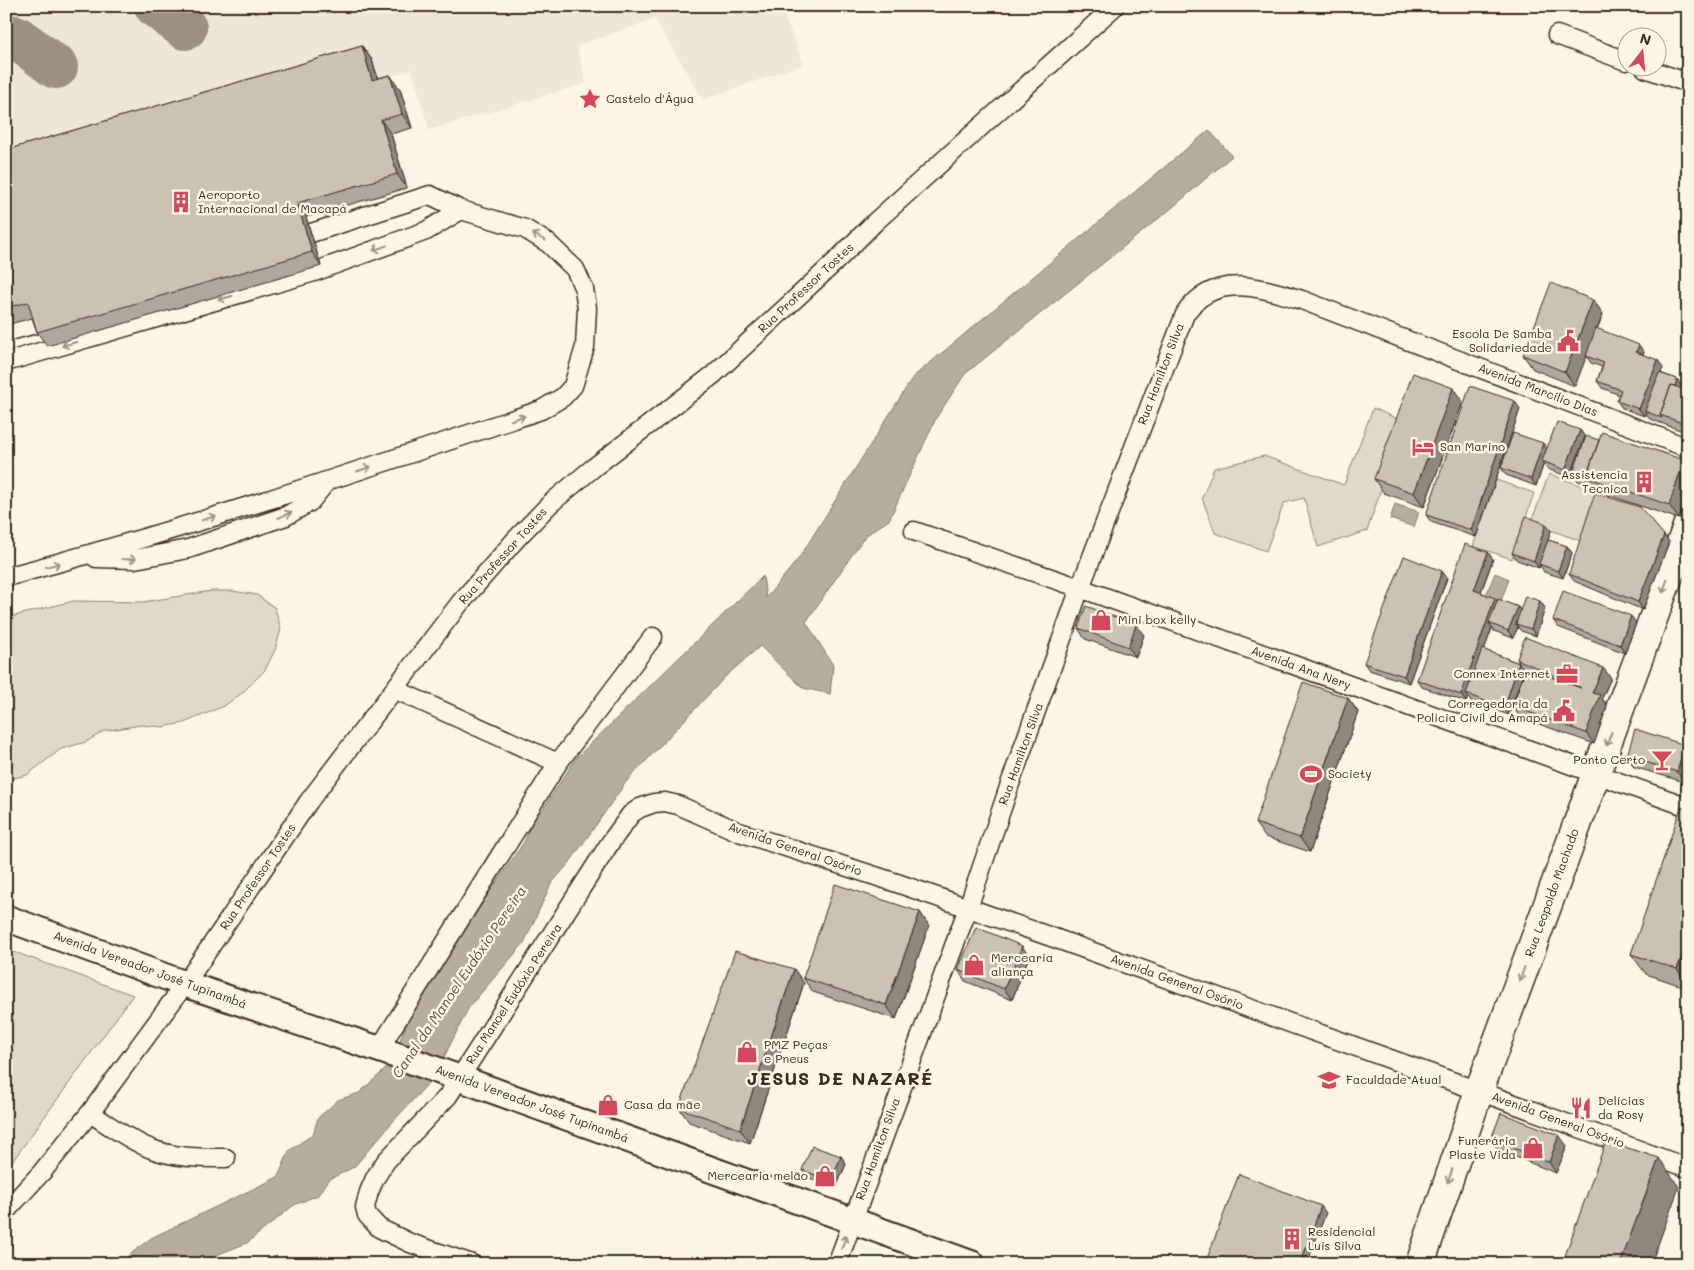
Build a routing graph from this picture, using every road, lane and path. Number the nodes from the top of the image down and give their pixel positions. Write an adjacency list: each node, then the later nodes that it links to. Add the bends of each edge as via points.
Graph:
1 (1115, 6): 18 (street, Rua Professor Tostes, via 875,222 713,375 550,504 460,603)
2 (1557, 36): 3 (street)
3 (1616, 57)
4 (1666, 75): 5 (street)
5 (1688, 83)
6 (461, 210): 7 (street, via 430,196); 11 (street, one-way to 11, via 426,231 314,272); 15 (street, one-way to 6, via 81,558 327,481 541,410 563,397 572,386 587,330 584,289 576,269 548,243 525,229)
7 (311, 233)
8 (1247, 285): 12 (street, Avenida Marcílio Dias, via 1302,300); 16 (street, Rua Hamilton Silva, via 1209,292 1199,297 1185,314)
9 (40, 323): 10 (street)
10 (6, 332)
11 (6, 362)
12 (1688, 448)
13 (1688, 524): 20 (main road, Rua Leopoldo Machado, one-way to 20)
14 (914, 531): 16 (street, Avenida Ana Nery)
15 (6, 577)
16 (1080, 588): 20 (street, Avenida Ana Nery); 23 (street, Rua Hamilton Silva)
17 (653, 637): 19 (street)
18 (394, 689): 19 (street); 25 (street, Rua Professor Tostes, via 309,802)
19 (558, 763): 26 (street)
20 (1596, 774): 22 (street, Avenida Ana Nery); 28 (main road, Rua Leopoldo Machado, one-way to 28)
21 (665, 802): 23 (street, Avenida General Osório, via 738,832); 27 (street, Rua Manoel Eudóxio Pereira, via 654,803 631,814)
22 (1688, 807)
23 (968, 908): 28 (street, Avenida General Osório); 33 (street, Rua Hamilton Silva)
24 (6, 918): 25 (street, Avenida Vereador José Tupinambá)
25 (185, 984): 26 (street, Avenida Vereador José Tupinambá); 29 (street, Rua Professor Tostes)
26 (383, 1051): 27 (street, Avenida Vereador José Tupinambá)
27 (452, 1075): 33 (street, Avenida Vereador José Tupinambá); 34 (street, Rua Manoel Eudóxio Pereira, via 448,1096 386,1161 375,1178 365,1207 367,1216 385,1232)
28 (1479, 1091): 31 (street, Avenida General Osório); 37 (main road, Rua Leopoldo Machado, one-way to 37)
29 (90, 1113): 30 (street, via 151,1149 186,1157); 32 (street, Rua Professor Tostes)
30 (226, 1158)
31 (1688, 1168)
32 (6, 1211)
33 (852, 1220): 35 (street, Rua Hamilton Silva, one-way to 33); 36 (street, Avenida Vereador José Tupinambá)
34 (472, 1264)
35 (836, 1264)
36 (972, 1264)
37 (1420, 1264)

